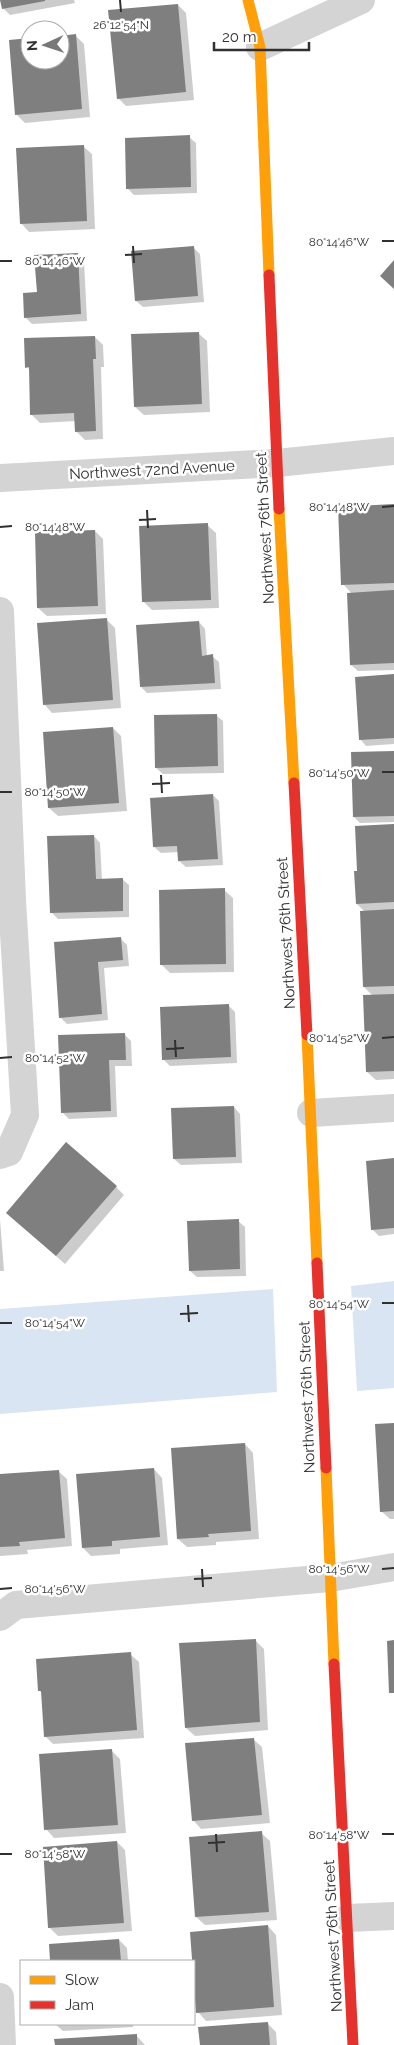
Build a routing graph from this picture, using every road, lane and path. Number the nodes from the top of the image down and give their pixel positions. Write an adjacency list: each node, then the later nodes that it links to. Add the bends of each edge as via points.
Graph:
1 (248, 0): 3 (street, Northwest 76th Street)
2 (361, 0): 3 (street)
3 (260, 46): 5 (street, Northwest 76th Street)
4 (394, 451): 5 (street, Northwest 72nd Avenue)
5 (277, 463): 6 (street, Northwest 72nd Avenue); 10 (street, Northwest 76th Street)
6 (0, 478)
7 (0, 611): 8 (street)
8 (6, 900): 11 (street, via 25,1115)
9 (394, 1108): 10 (street)
10 (311, 1113): 13 (street, Northwest 76th Street)
11 (5, 1153)
12 (394, 1568): 13 (street)
13 (330, 1578): 14 (street, via 16,1605); 16 (street, Northwest 76th Street)
14 (0, 1617)
15 (394, 1916): 16 (street)
16 (348, 1918): 19 (street, Northwest 76th Street)
17 (0, 1997): 18 (street)
18 (2, 2045)
19 (353, 2045)

